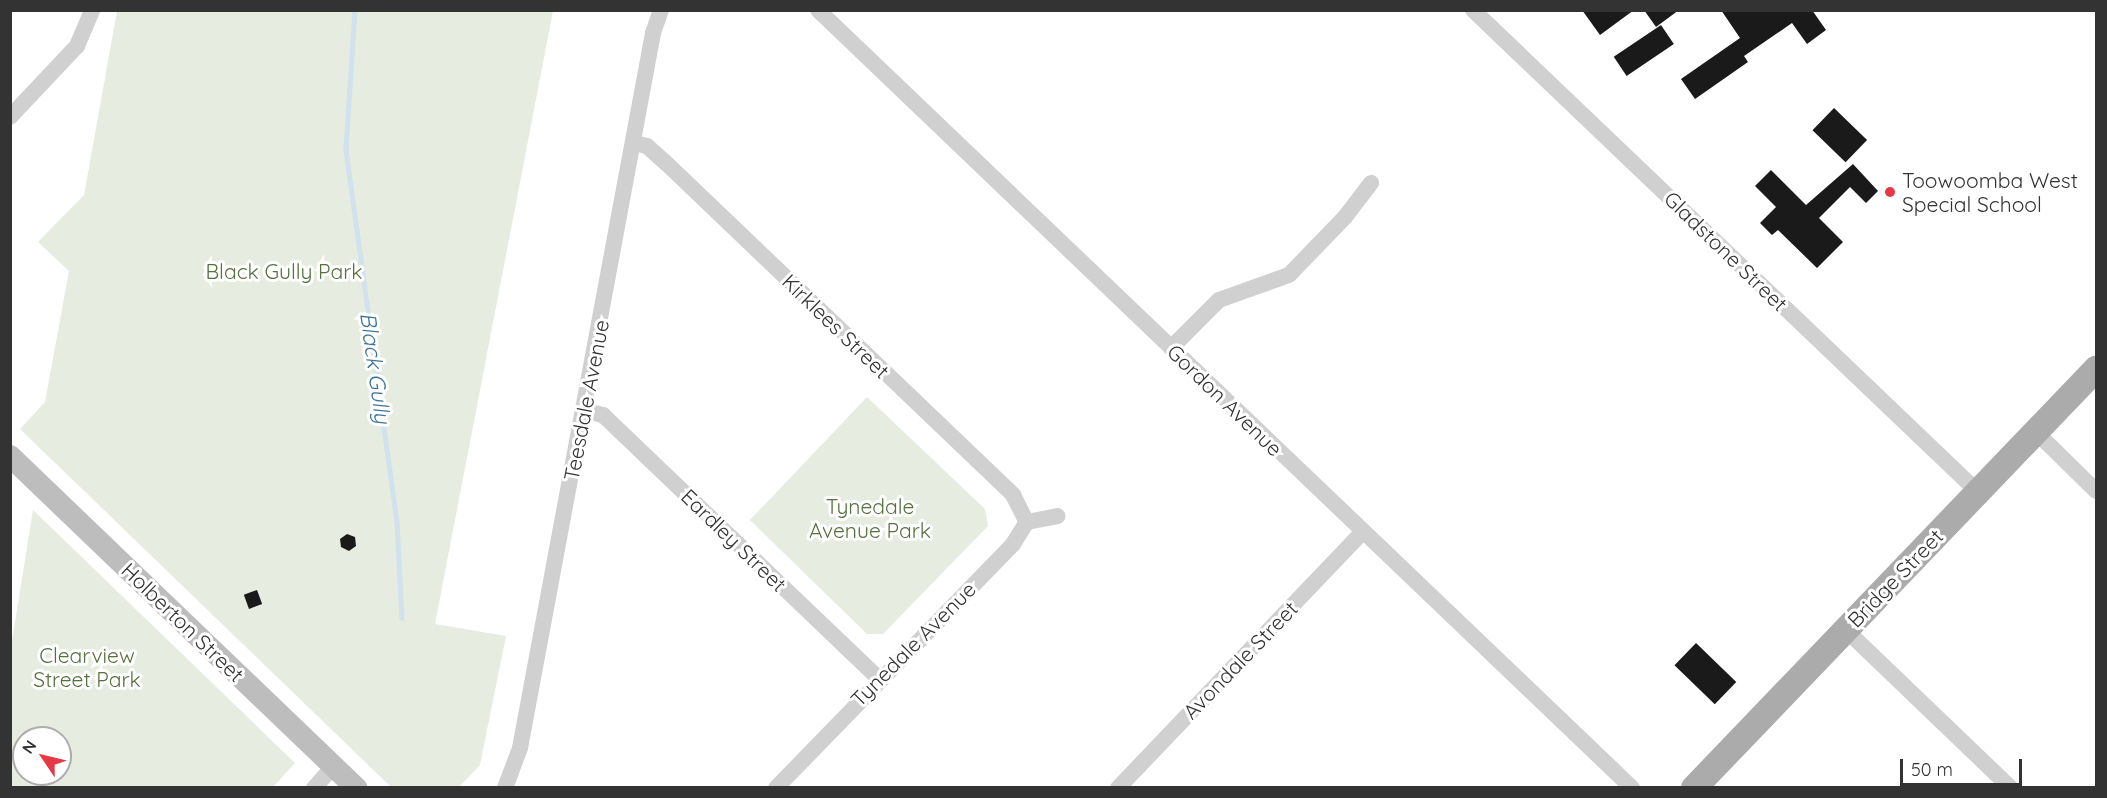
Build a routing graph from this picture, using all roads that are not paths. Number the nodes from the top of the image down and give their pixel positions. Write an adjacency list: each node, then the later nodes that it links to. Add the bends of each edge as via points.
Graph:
1 (661, 10): 6 (street, Teesdale Avenue, via 653,33)
2 (818, 10): 8 (street, Gordon Avenue)
3 (1473, 10): 14 (street, Gladstone Street)
4 (91, 11): 5 (street, via 77,46)
5 (10, 117)
6 (635, 143): 10 (street, Teesdale Avenue); 16 (street, Kirklees Street, via 647,146 665,162 1013,495)
7 (1371, 183): 8 (street, via 1345,218 1289,275 1219,300)
8 (1171, 348): 17 (street, Gordon Avenue)
9 (2097, 369): 11 (main road, Bridge Street)
10 (584, 410): 19 (street, Eardley Street, via 603,416); 23 (street, Teesdale Avenue, via 520,748)
11 (2036, 432): 13 (street); 14 (main road, Bridge Street)
12 (10, 456): 20 (main road, Holberton Street)
13 (2097, 491)
14 (1978, 492): 18 (main road, Bridge Street)
15 (1057, 516): 16 (street)
16 (1027, 522): 19 (street, Tynedale Avenue, via 1013,544)
17 (1363, 532): 25 (street, Avondale Street); 26 (street, Gordon Avenue)
18 (1845, 630): 27 (main road, Bridge Street); 28 (street)
19 (878, 678): 24 (street, Tynedale Avenue)
20 (334, 766): 21 (street); 22 (main road, Holberton Street)
21 (314, 788)
22 (356, 788)
23 (505, 788)
24 (776, 788)
25 (1118, 788)
26 (1632, 788)
27 (1694, 788)
28 (2011, 788)

